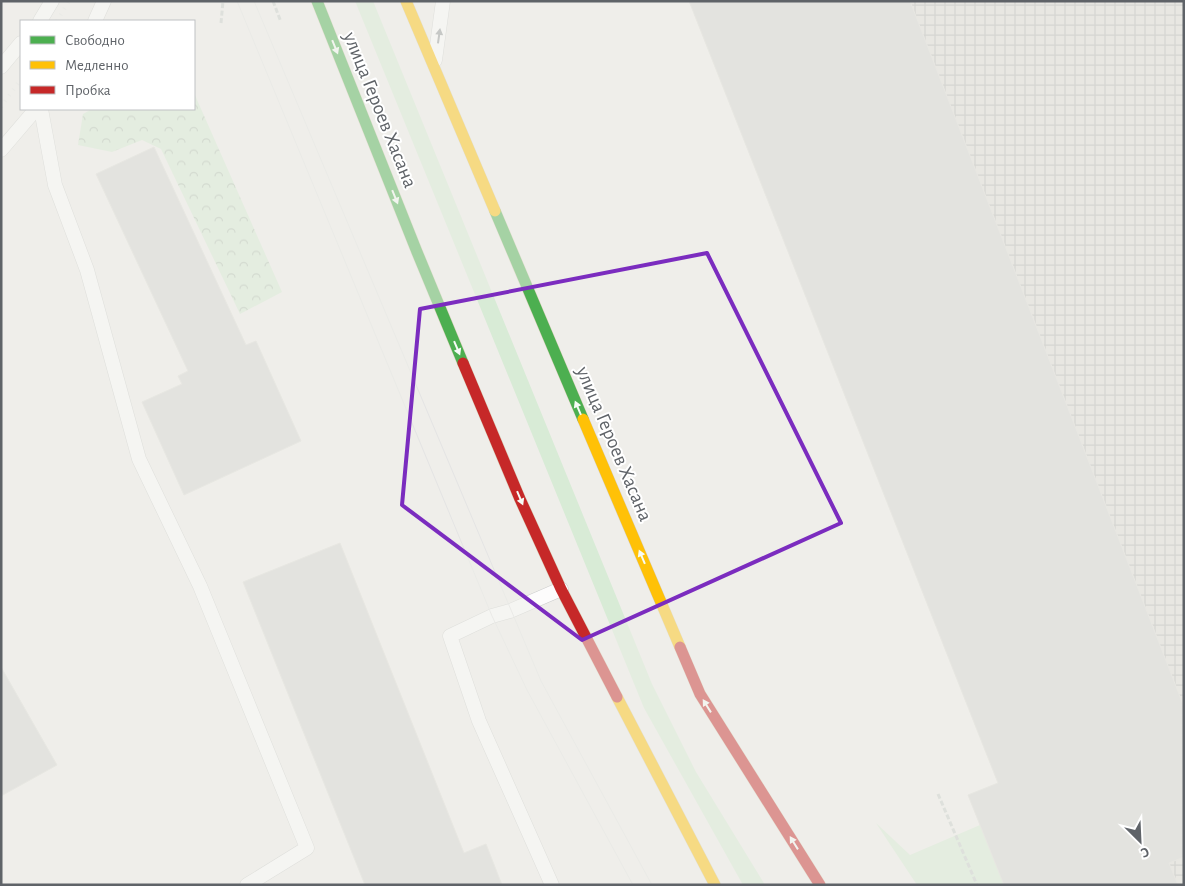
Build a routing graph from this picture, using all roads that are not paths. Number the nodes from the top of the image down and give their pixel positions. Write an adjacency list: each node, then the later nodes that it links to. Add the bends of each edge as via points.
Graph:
1 (52, 1): 6 (lane)
2 (104, 1): 7 (lane)
3 (317, 1): 14 (main road, улица Героев Хасана, one-way to 14, via 421,261)
4 (406, 1): 10 (main road, улица Героев Хасана)
5 (443, 1): 10 (lane, one-way to 5)
6 (41, 20)
7 (95, 20)
8 (20, 44): 9 (lane)
9 (1, 67)
10 (434, 70): 18 (main road, улица Героев Хасана, one-way to 10, via 700,694)
11 (35, 110): 13 (lane)
12 (41, 110): 15 (lane, via 55,185 87,270 139,459 200,586 308,848)
13 (1, 150)
14 (561, 589): 16 (lane, via 450,636 479,721); 17 (main road, улица Героев Хасана)
15 (247, 885)
16 (552, 885)
17 (715, 885)
18 (820, 885)

